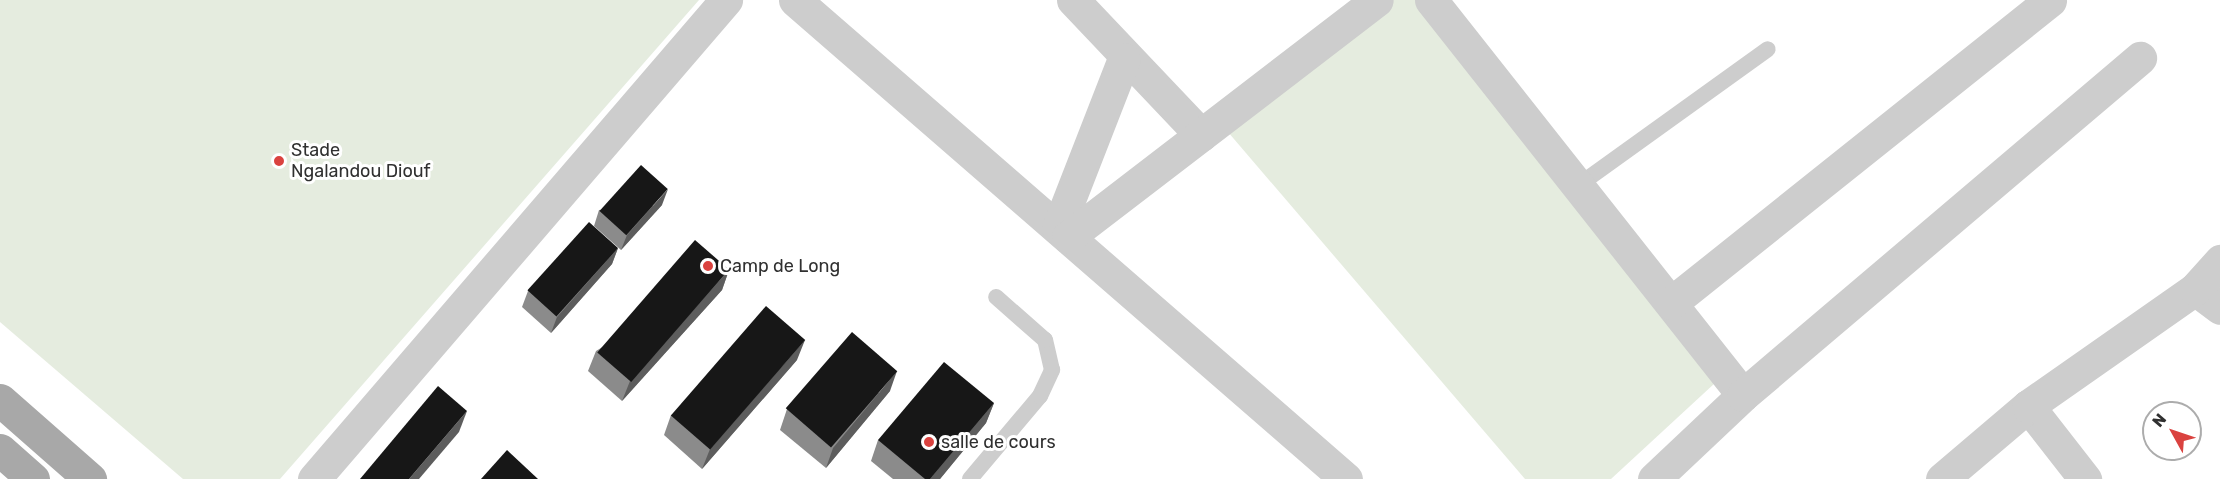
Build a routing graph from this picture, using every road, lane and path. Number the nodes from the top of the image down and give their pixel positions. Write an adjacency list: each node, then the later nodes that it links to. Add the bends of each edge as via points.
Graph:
1 (726, 0): 23 (street)
2 (795, 0): 12 (street)
3 (1074, 0): 9 (street)
4 (1377, 0): 10 (street)
5 (1431, 0): 11 (street)
6 (2050, 0): 16 (street)
7 (1768, 50): 11 (lane)
8 (2140, 58): 17 (street)
9 (1124, 59): 10 (street); 12 (street)
10 (1201, 135): 12 (street)
11 (1576, 187): 16 (street)
12 (1063, 232): 25 (street)
13 (2220, 261): 15 (street)
14 (996, 297): 24 (lane, via 1046,340 1052,370 1040,396)
15 (2207, 299): 19 (street)
16 (1671, 303): 17 (street)
17 (1743, 395): 26 (street)
18 (0, 400): 22 (main road)
19 (2028, 406): 27 (street); 28 (street)
20 (0, 450): 21 (main road)
21 (33, 479)
22 (90, 479)
23 (314, 479)
24 (970, 479)
25 (1346, 479)
26 (1654, 479)
27 (1942, 479)
28 (2085, 479)

